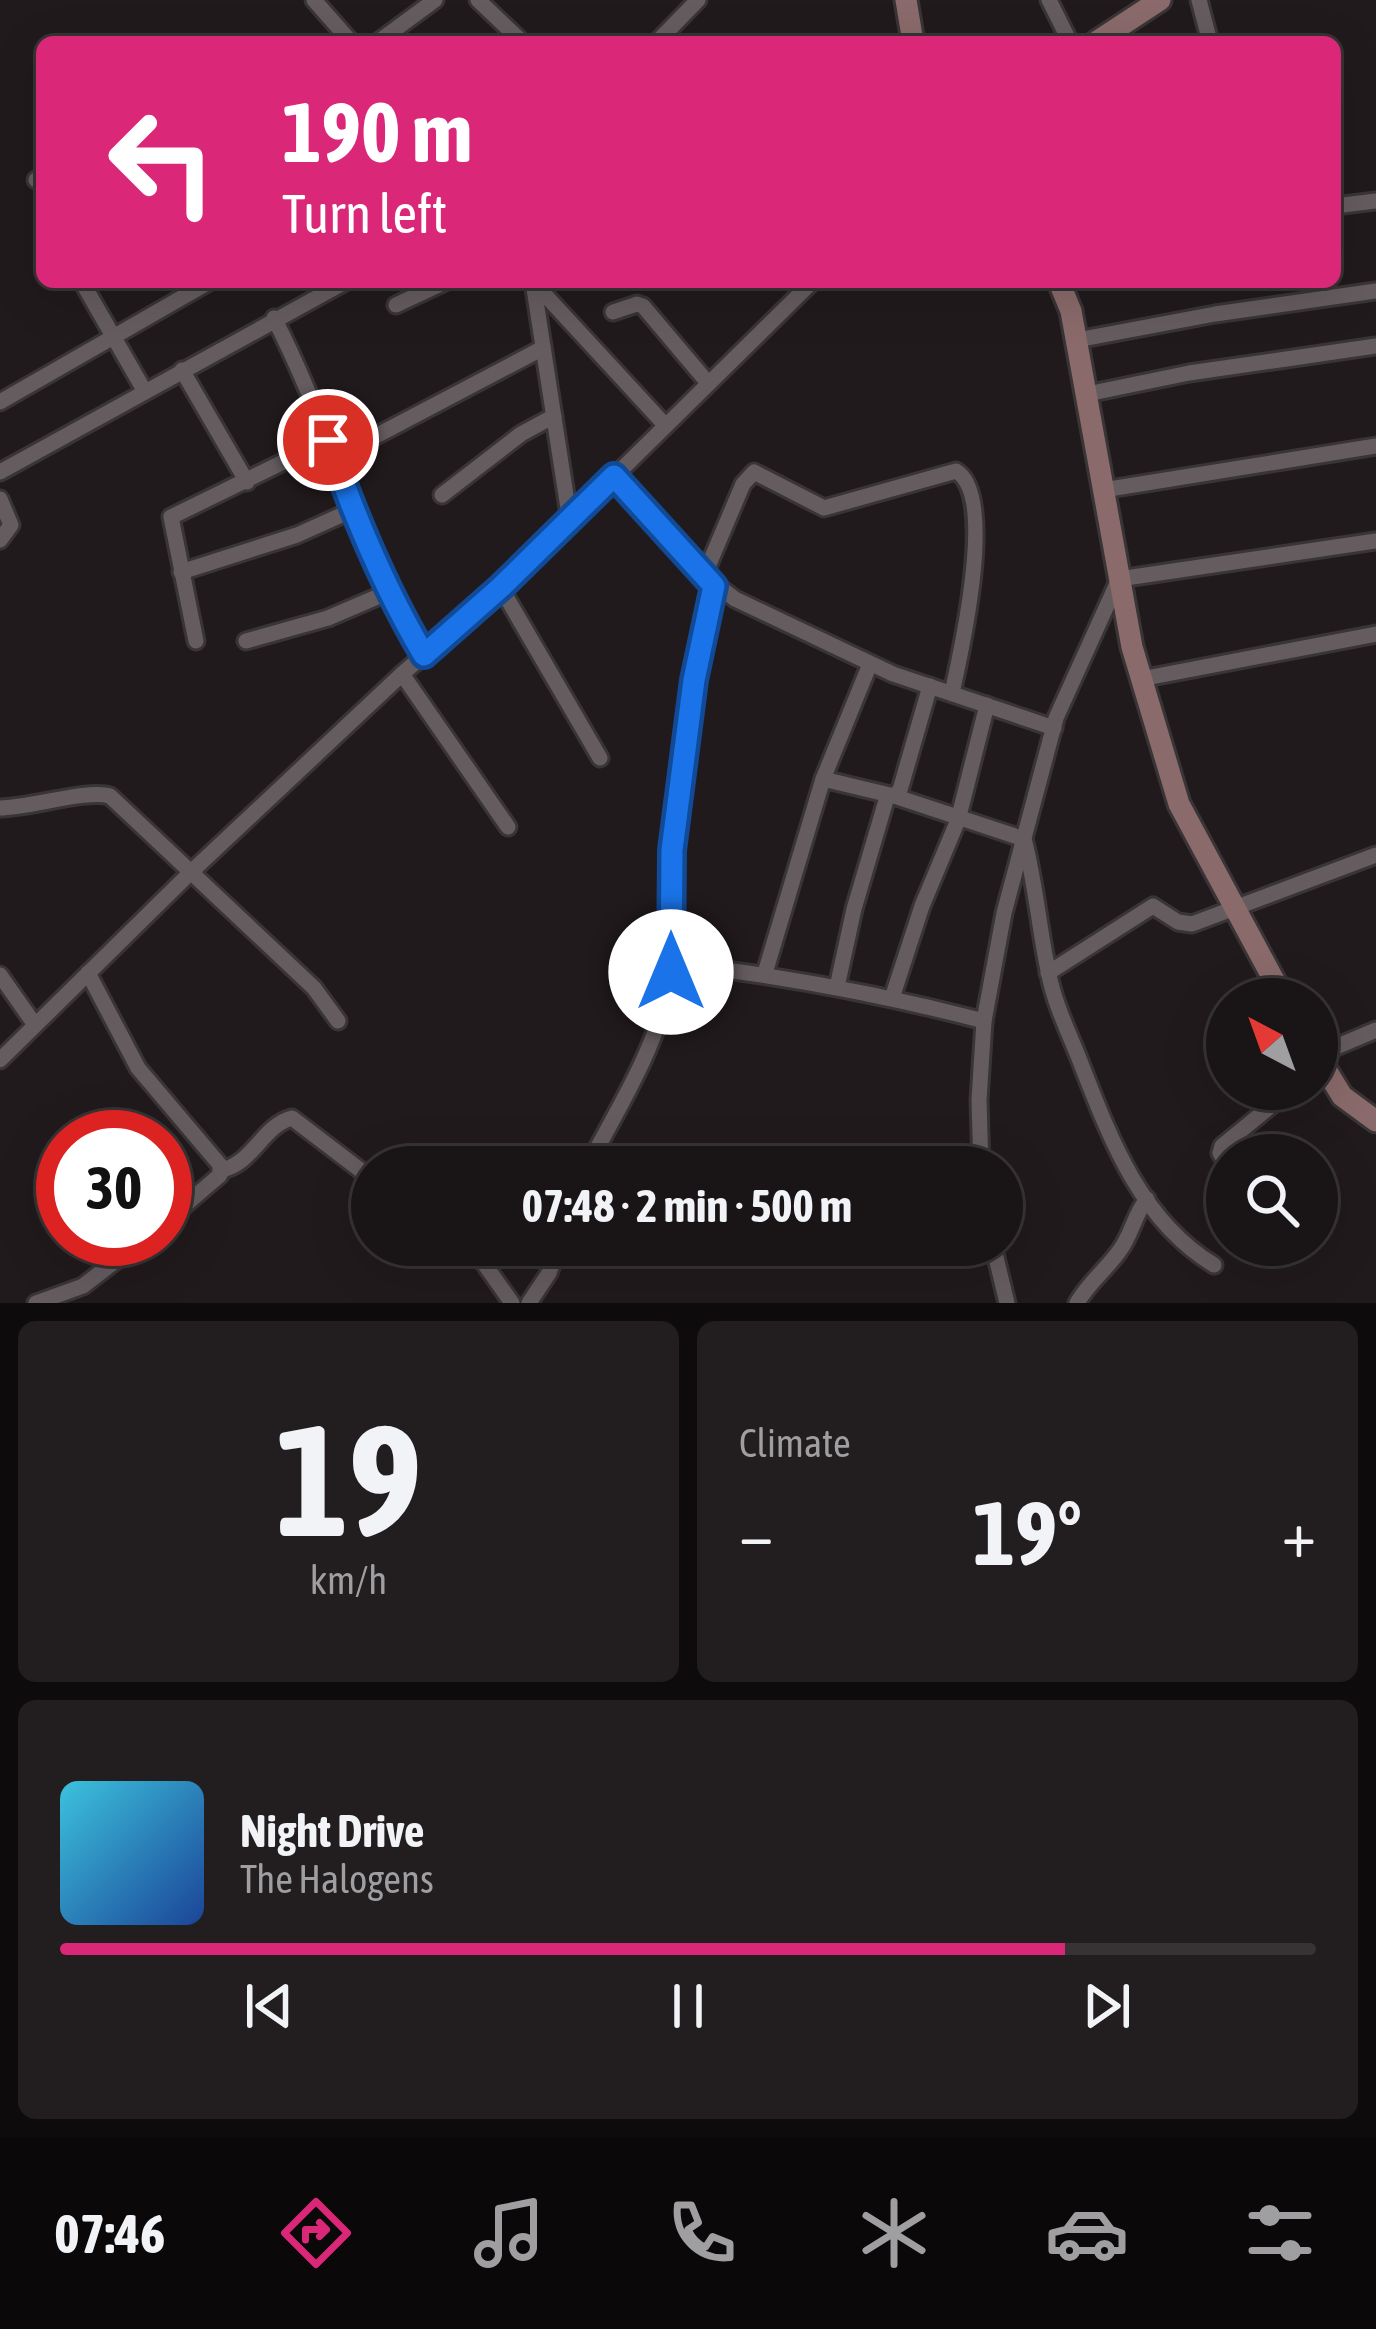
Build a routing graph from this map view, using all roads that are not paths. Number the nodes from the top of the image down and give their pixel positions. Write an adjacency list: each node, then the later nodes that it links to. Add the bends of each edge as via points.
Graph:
1 (314, 0): 9 (street)
2 (435, 0): 10 (street)
3 (478, 0): 11 (street)
4 (906, 0): 13 (street)
5 (1049, 0): 14 (street)
6 (1160, 0): 15 (street)
7 (1199, 0): 16 (street)
8 (695, 1): 12 (street)
9 (346, 36)
10 (386, 36)
11 (516, 36)
12 (663, 36)
13 (913, 36)
14 (1067, 36)
15 (1105, 36)
16 (1208, 36)
17 (1376, 201): 18 (street)
18 (1341, 205)
19 (86, 288): 31 (street)
20 (199, 288): 31 (street)
21 (333, 288): 30 (street)
22 (432, 288): 28 (street)
23 (534, 288): 34 (street)
24 (539, 288): 41 (street)
25 (806, 288): 36 (street)
26 (1063, 288): 32 (street)
27 (1376, 291): 32 (street)
28 (396, 305)
29 (613, 312): 36 (street, via 643,306)
30 (274, 318): 35 (street); 42 (street)
31 (117, 338): 37 (street); 39 (street)
32 (1077, 340): 38 (street)
33 (1376, 346): 38 (street)
34 (543, 348): 40 (street); 44 (street)
35 (182, 370): 37 (street); 47 (street)
36 (708, 383): 41 (street)
37 (144, 390): 45 (street)
38 (1087, 394): 48 (street)
39 (1, 398)
40 (554, 416): 49 (street); 52 (street)
41 (665, 425): 46 (street)
42 (328, 440): 44 (street); 47 (street)
43 (1376, 446): 48 (street)
44 (334, 458): 51 (street)
45 (0, 472)
46 (614, 476): 52 (street); 57 (street)
47 (247, 482): 55 (street, via 171,517)
48 (1102, 490): 56 (street)
49 (442, 495)
50 (0, 500): 53 (street, via 11,525)
51 (355, 509): 55 (street); 59 (street)
52 (570, 521): 58 (street)
53 (0, 540)
54 (1376, 541): 56 (street)
55 (182, 572): 61 (street)
56 (1119, 580): 66 (street); 70 (street)
57 (709, 581): 64 (street); 68 (street, via 754,472 824,508 956,470 973,505 973,566); 81 (street, via 672,850)
58 (501, 587): 63 (street); 71 (street)
59 (391, 590): 62 (street); 63 (street)
60 (1376, 634): 66 (street)
61 (196, 641)
62 (246, 641)
63 (424, 655): 65 (street)
64 (870, 664): 67 (street); 72 (street)
65 (402, 674): 76 (street); 79 (street)
66 (1142, 680): 80 (street, via 1179,804)
67 (930, 686): 68 (street); 73 (street, via 901,790)
68 (952, 693): 69 (street)
69 (987, 705): 70 (street); 75 (street)
70 (1054, 728): 77 (street)
71 (601, 758)
72 (824, 779): 73 (street); 82 (street)
73 (891, 796): 75 (street); 87 (street)
74 (0, 808): 79 (street, via 104,794)
75 (958, 820): 77 (street); 88 (street)
76 (508, 827)
77 (1024, 839): 83 (street); 89 (street)
78 (1376, 855): 80 (street)
79 (190, 873): 84 (street); 90 (street, via 314,988)
80 (1237, 907): 83 (street, via 1184,924 1153,906); 86 (street)
81 (671, 963): 82 (street); 99 (street, via 645,1052)
82 (765, 973): 87 (street)
83 (1048, 973): 103 (street, via 1106,1133)
84 (88, 974): 91 (street); 102 (street, via 137,1068)
85 (0, 975): 91 (street)
86 (1272, 978)
87 (837, 987): 88 (street)
88 (892, 998): 89 (street)
89 (984, 1021): 100 (street)
90 (338, 1022)
91 (35, 1025): 94 (street)
92 (1376, 1030): 93 (street)
93 (1338, 1046)
94 (0, 1060)
95 (1338, 1089): 97 (street)
96 (1266, 1110): 98 (street)
97 (1376, 1121)
98 (1237, 1134)
99 (598, 1146)
100 (980, 1146)
101 (351, 1163): 102 (street, via 292,1118)
102 (221, 1170): 104 (street)
103 (1145, 1196): 105 (street); 114 (street, via 1118,1253)
104 (192, 1197)
105 (1206, 1260)
106 (108, 1266): 110 (street)
107 (485, 1266): 111 (street)
108 (552, 1266): 112 (street)
109 (998, 1266): 113 (street)
110 (36, 1303)
111 (512, 1303)
112 (529, 1303)
113 (1007, 1303)
114 (1077, 1303)

